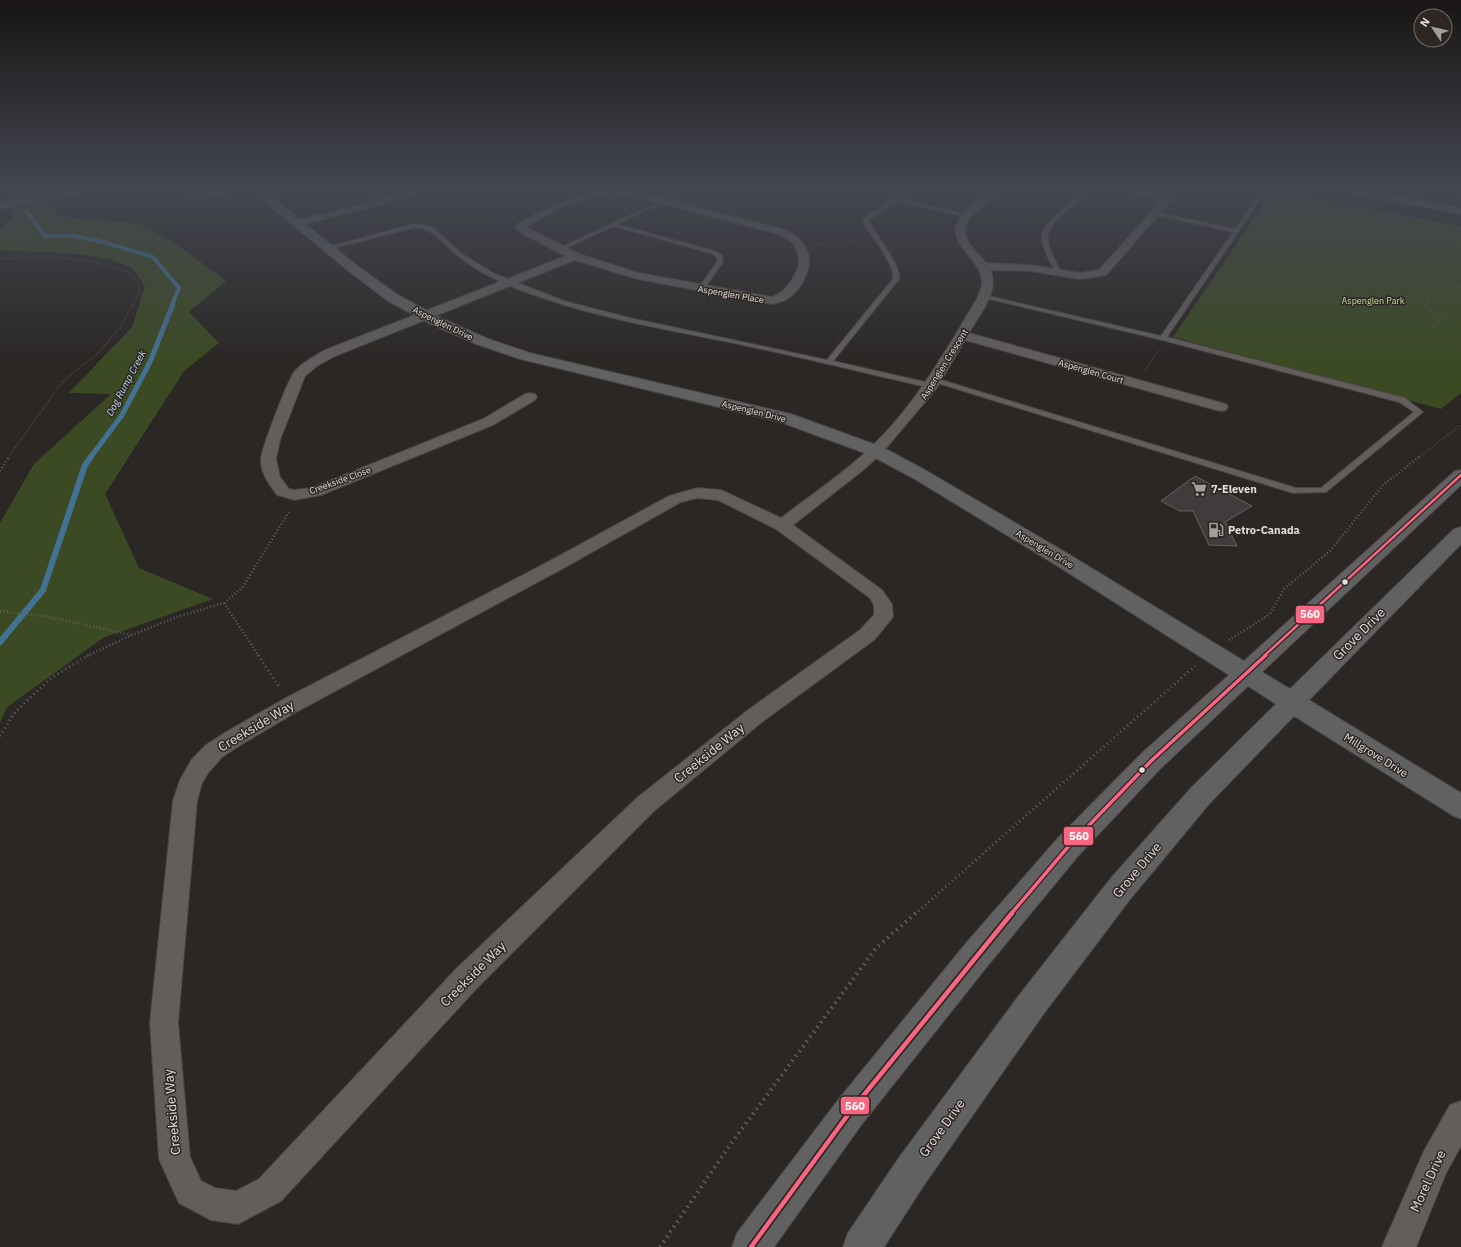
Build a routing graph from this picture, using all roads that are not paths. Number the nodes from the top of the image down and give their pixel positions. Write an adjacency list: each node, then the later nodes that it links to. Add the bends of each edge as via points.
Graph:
1 (324, 245): 13 (street, Aspenglen Drive)
2 (338, 245): 13 (lane)
3 (447, 245): 18 (lane, via 468,262)
4 (553, 245): 14 (street, Aspenglen Place)
5 (568, 245): 14 (lane)
6 (688, 245): 19 (lane, via 720,256 720,262)
7 (798, 245): 19 (street, Aspenglen Place, via 804,262 802,274 786,295 778,300)
8 (880, 245): 24 (lane, via 894,267 896,279)
9 (967, 245): 16 (street, Aspenglen Crescent)
10 (1047, 245): 17 (lane)
11 (1127, 245): 17 (street, via 1102,273 1080,276)
12 (1227, 245): 23 (lane)
13 (327, 248): 21 (street, Aspenglen Drive, via 393,298)
14 (560, 249): 15 (street, Aspenglen Place)
15 (575, 256): 18 (street); 19 (street, Aspenglen Place, via 637,276)
16 (983, 266): 17 (street, via 1019,266); 20 (street, Aspenglen Crescent, via 988,279)
17 (1058, 272)
18 (509, 283): 21 (street); 24 (lane, via 599,313)
19 (701, 289)
20 (984, 297): 22 (street, Aspenglen Crescent); 23 (lane)
21 (427, 316): 26 (street, Creekside Close, via 320,358 299,374 268,459 272,477 283,492 295,495 315,492 481,424); 28 (street, Aspenglen Drive, via 481,341 525,356 784,418)
22 (962, 335): 25 (street, Aspenglen Crescent); 27 (street, Aspenglen Court)
23 (1163, 338): 25 (lane, via 1402,400 1419,412 1323,490 1296,491)
24 (829, 362): 25 (lane)
25 (933, 384): 28 (street, Aspenglen Crescent)
26 (530, 397)
27 (1221, 407)
28 (876, 451): 30 (street); 32 (street, Aspenglen Drive, via 964,500)
29 (1461, 475): 32 (street)
30 (782, 524): 30 (street, Creekside Way, via 876,594 883,604 884,617 876,627 755,716 646,804 468,978 270,1190 238,1208 211,1204 190,1192 175,1159 164,1023 185,801 191,780 200,766 214,751 291,705 675,499 698,493 721,495)
31 (1461, 533): 33 (street, Grove Drive)
32 (1245, 673): 33 (street, Millgrove Drive); 36 (street, via 1151,761 1068,847 978,953 850,1112)
33 (1292, 702): 34 (street, Millgrove Drive); 37 (street, Grove Drive, via 1200,796 1121,888 1026,1011 911,1172)
34 (1461, 807)
35 (1461, 1116): 38 (street, Morel Drive, via 1435,1162)
36 (751, 1247)
37 (862, 1247)
38 (1399, 1247)

